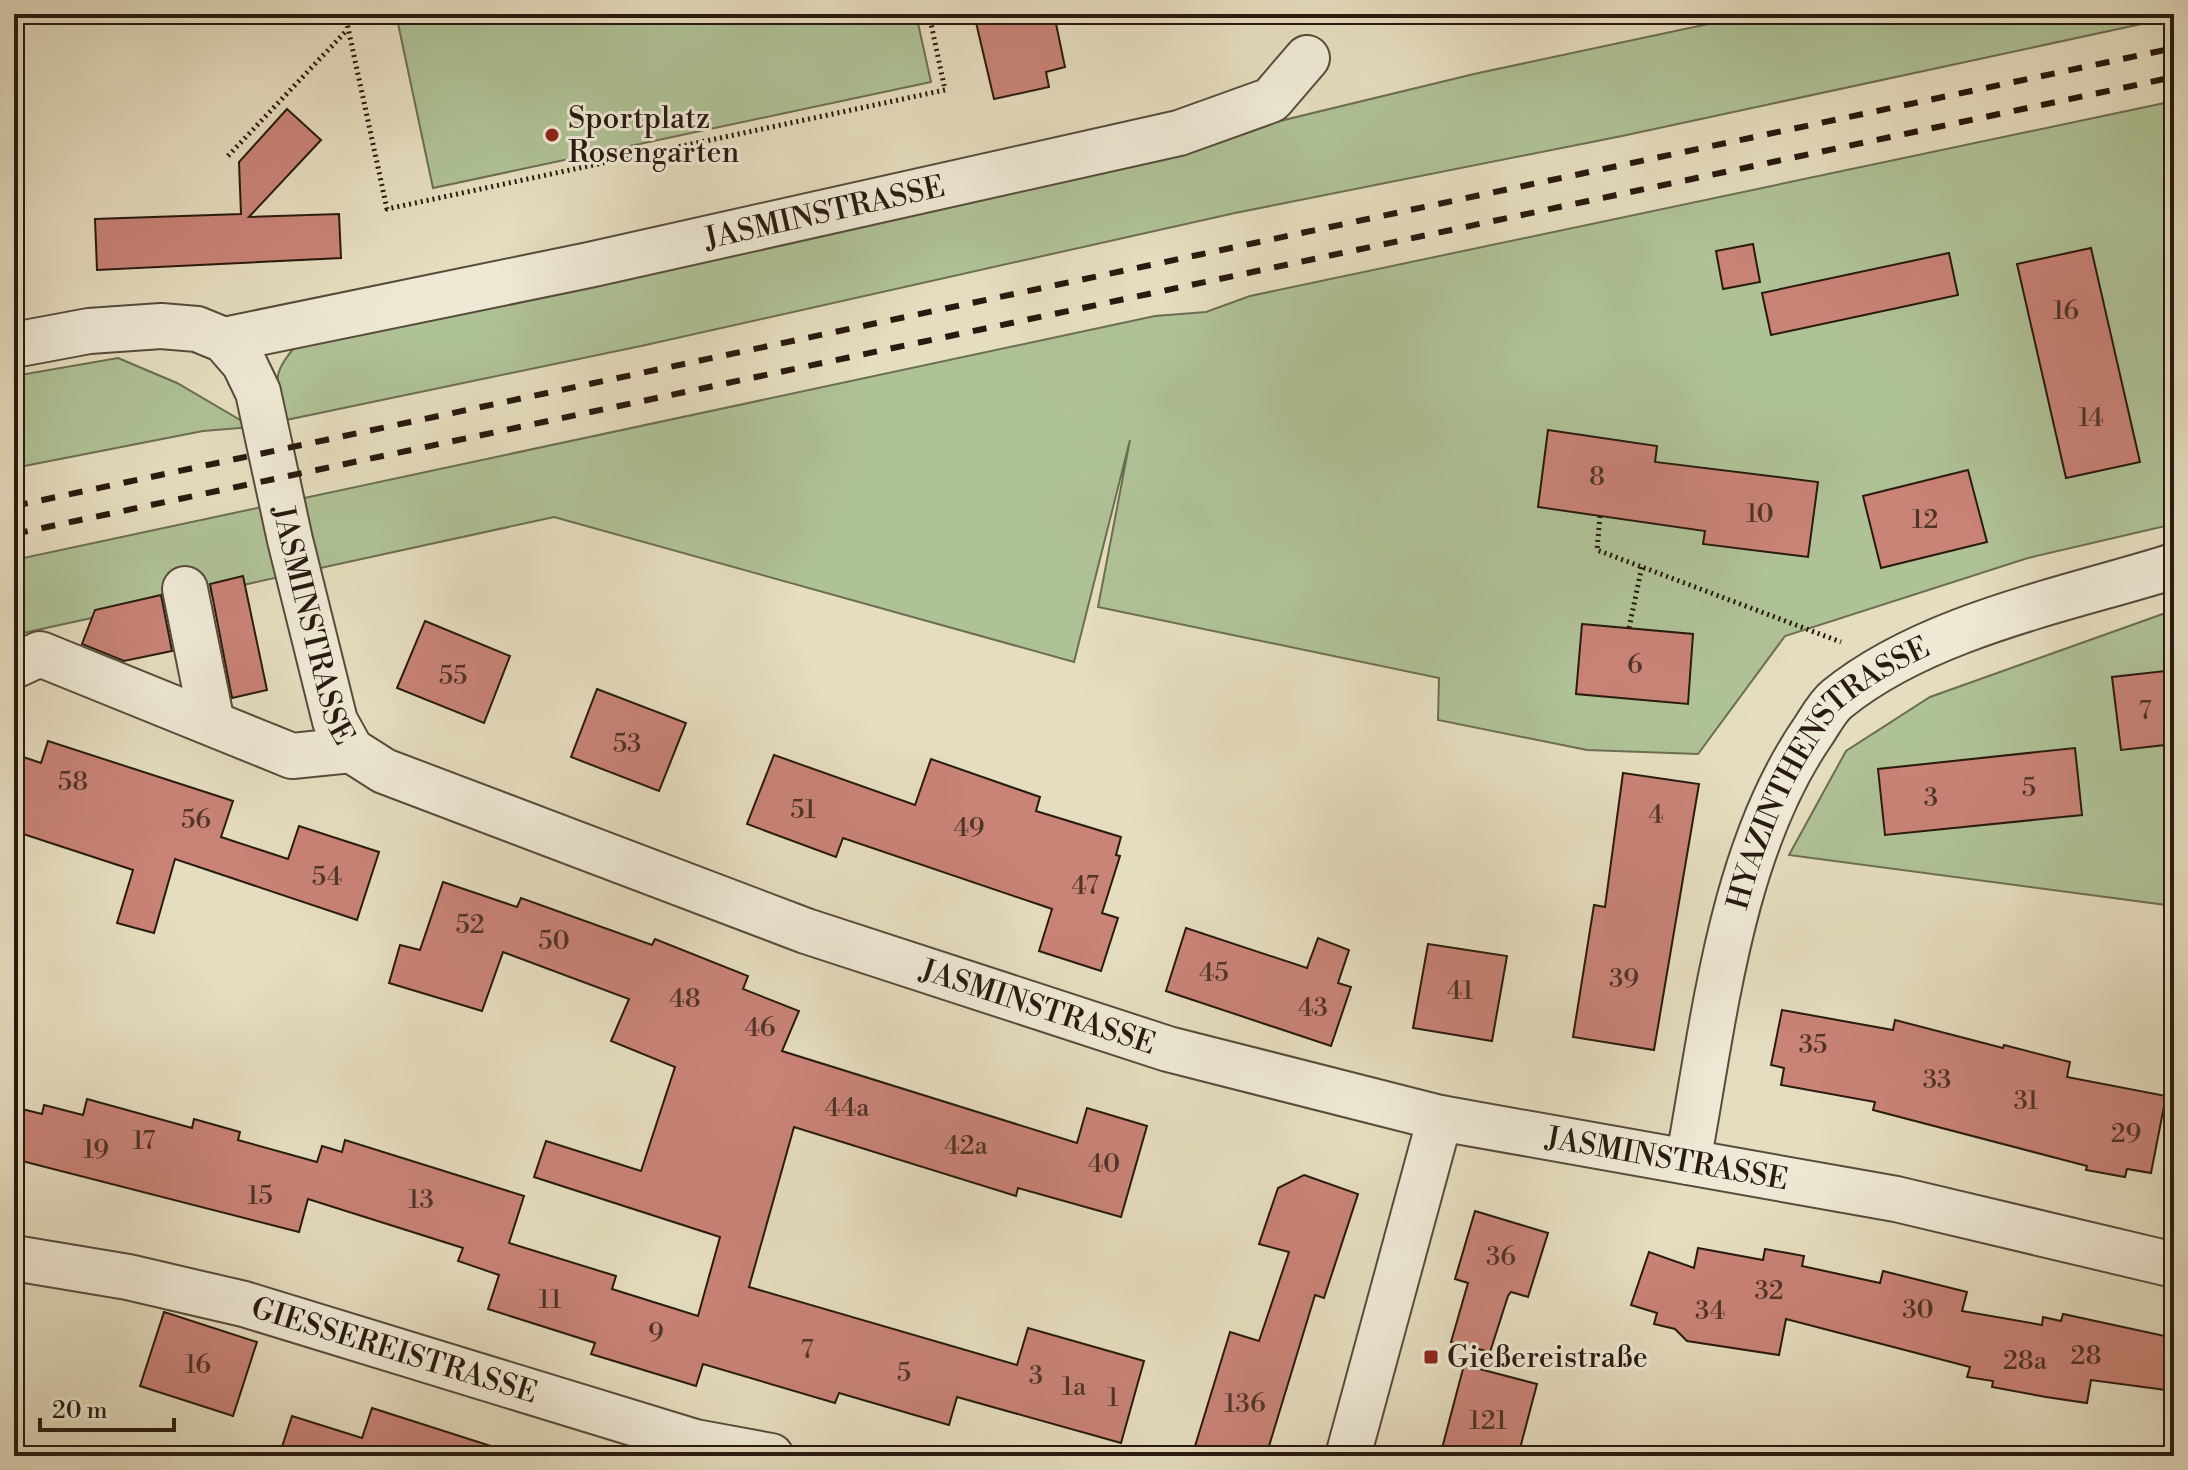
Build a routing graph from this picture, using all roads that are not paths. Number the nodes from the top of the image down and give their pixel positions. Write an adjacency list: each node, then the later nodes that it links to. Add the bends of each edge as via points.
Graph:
1 (1307, 58): 2 (street, JASMINSTRASSE, via 1271,100 1179,133 604,262)
2 (224, 340): 3 (street, JASMINSTRASSE, via 197,329 161,326 89,331); 8 (street, JASMINSTRASSE, via 244,363 258,392 335,721)
3 (14, 345)
4 (2174, 566): 10 (street, HYAZINTHENSTRASSE, via 1982,625 1894,662 1834,701 1793,761 1760,834 1727,954)
5 (185, 589): 7 (street)
6 (14, 666): 7 (street, via 40,654)
7 (212, 723): 8 (street, via 292,756)
8 (351, 750): 9 (street, JASMINSTRASSE, via 384,771 806,931 1168,1049)
9 (1440, 1118): 10 (street, JASMINSTRASSE); 14 (street)
10 (1688, 1162): 12 (street, JASMINSTRASSE, via 1896,1199)
11 (14, 1258): 13 (street, GIESSEREISTRASSE, via 244,1304 695,1442)
12 (2174, 1265)
13 (771, 1456)
14 (1348, 1456)

